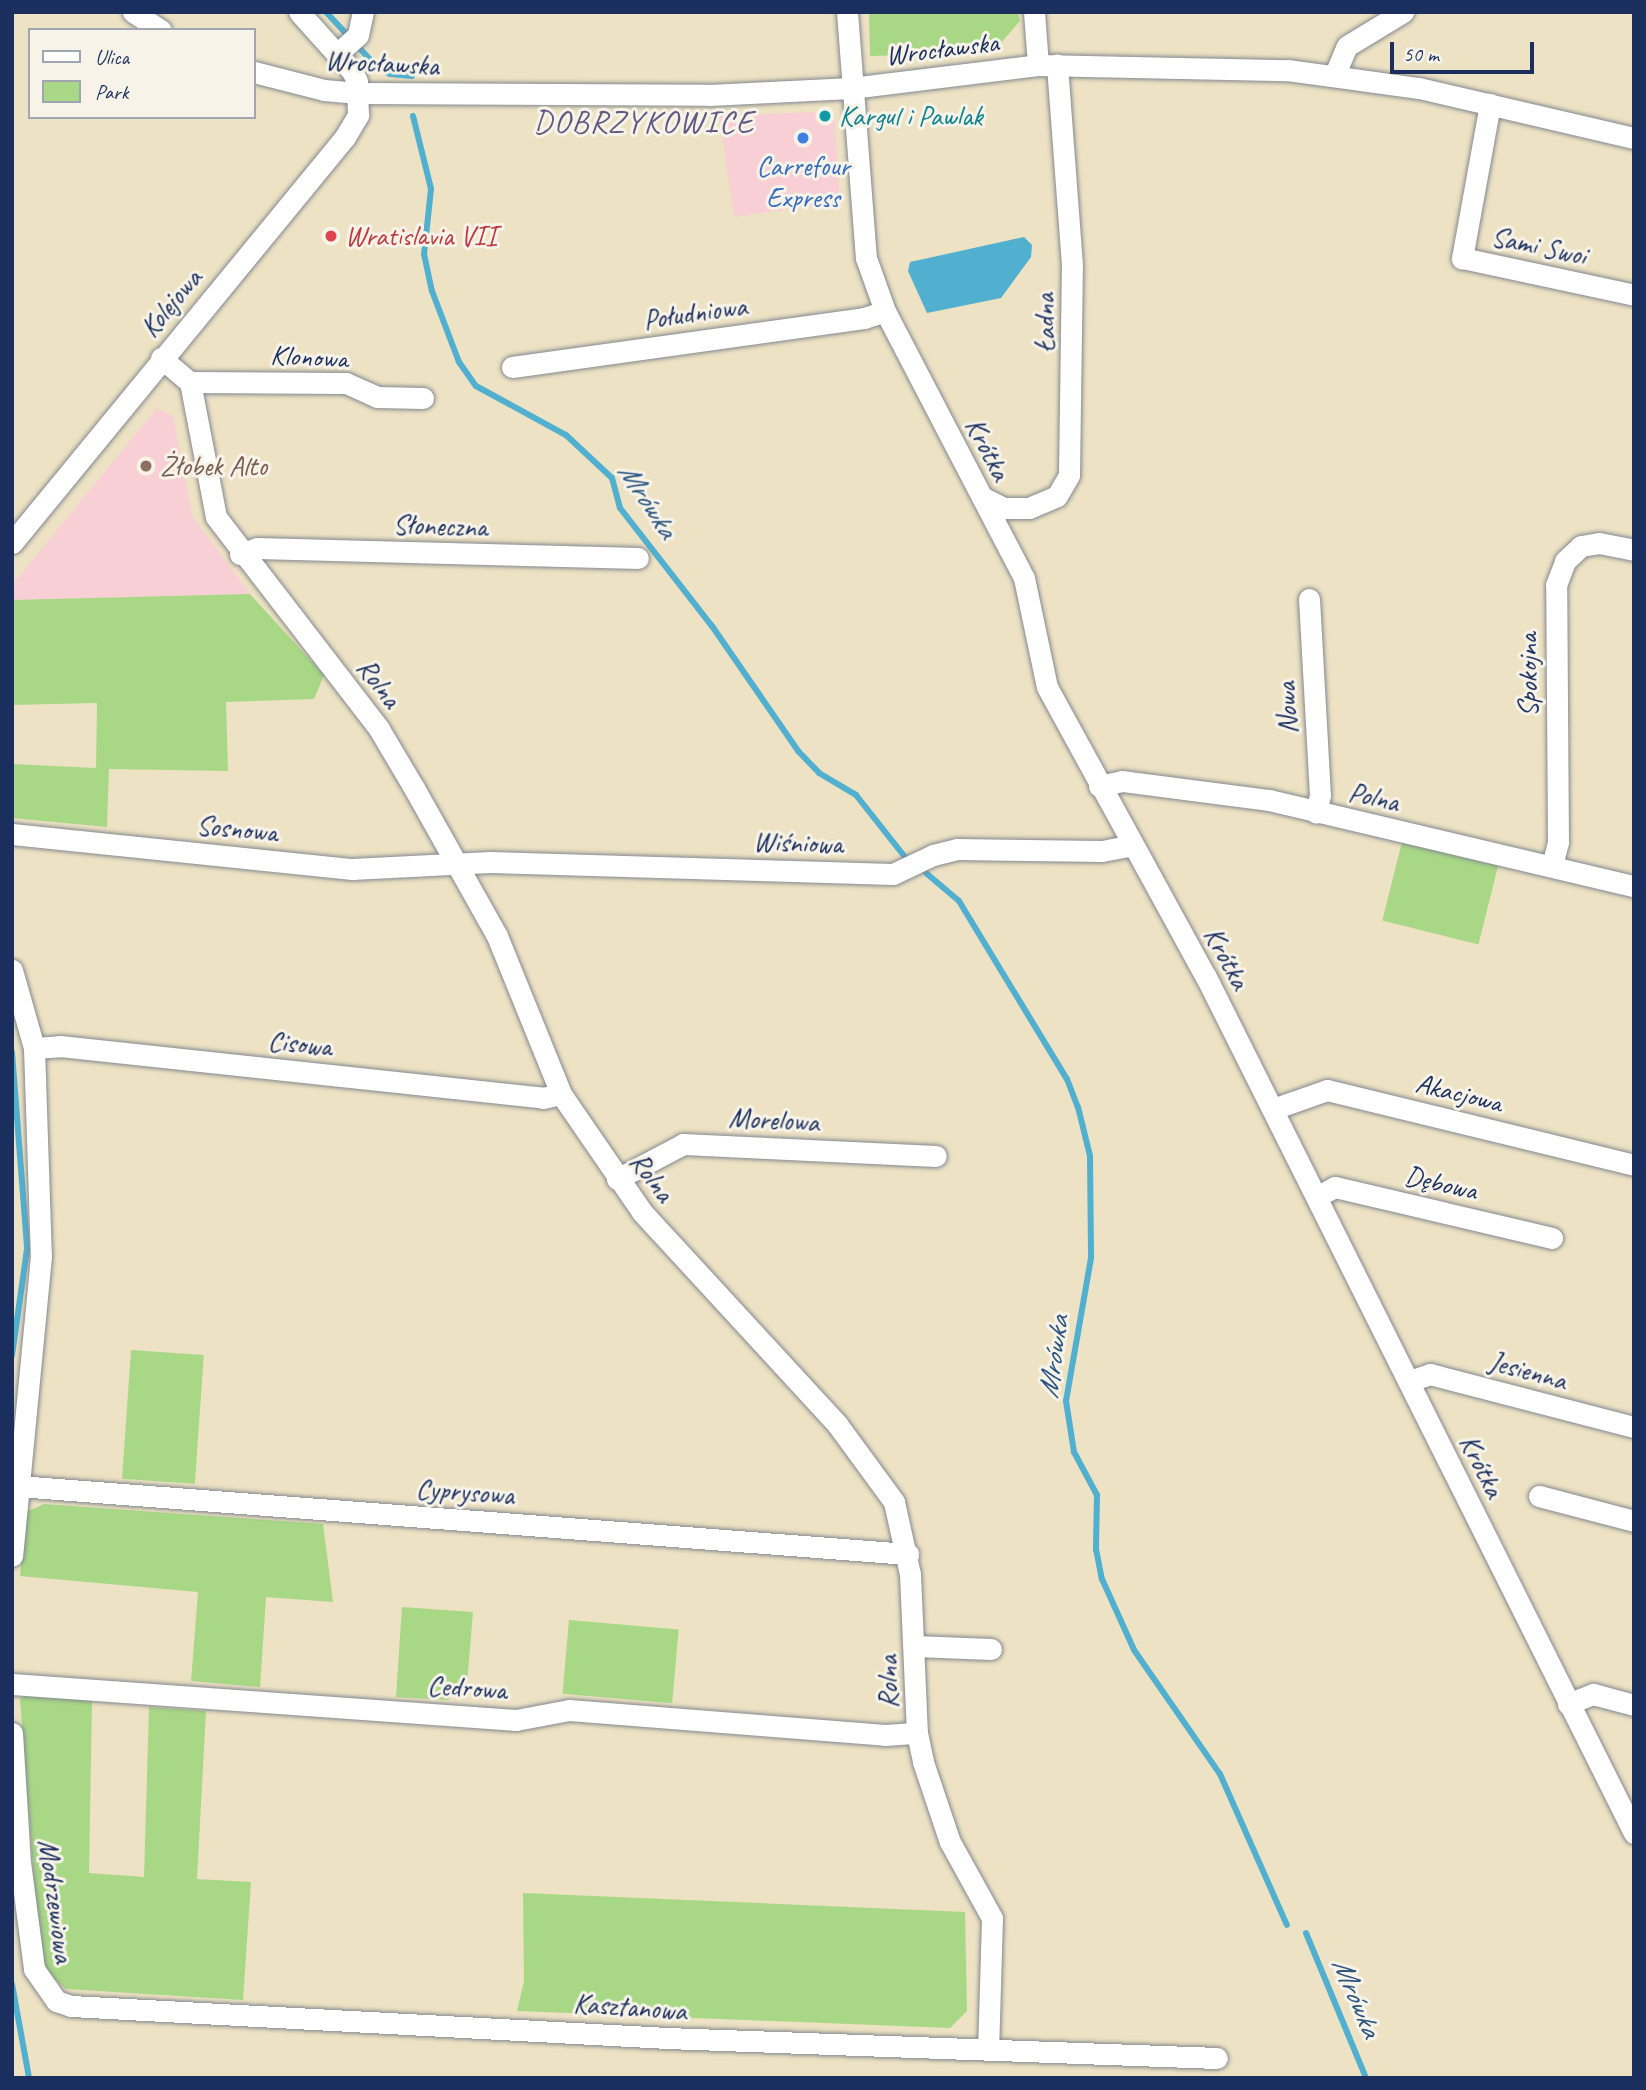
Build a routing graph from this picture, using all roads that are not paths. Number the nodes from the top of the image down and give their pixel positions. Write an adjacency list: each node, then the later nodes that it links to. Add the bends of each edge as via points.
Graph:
1 (133, 12): 7 (street)
2 (299, 12): 8 (street)
3 (363, 12): 8 (street)
4 (847, 12): 12 (street, Krótka)
5 (1034, 12): 9 (street, Ładna)
6 (1403, 12): 11 (street, via 1348,46)
7 (158, 28)
8 (347, 45): 13 (street)
9 (1048, 65): 11 (street, Wrocławska); 12 (street, Wrocławska); 23 (street, Ładna, via 1071,221 1072,460 1057,496)
10 (256, 73): 13 (street, Wrocławska, via 324,90)
11 (1335, 74): 14 (street, Wrocławska)
12 (851, 88): 13 (street, Wrocławska, via 709,95); 17 (street, Krótka, via 861,240)
13 (358, 93): 18 (street, Kolejowa, via 358,115 345,137)
14 (1490, 104): 15 (street, Wrocławska); 16 (street, Sami Swoi, via 1462,258)
15 (1634, 138)
16 (1634, 295)
17 (885, 311): 19 (street, Południowa, via 864,318); 22 (street, Krótka)
18 (161, 358): 20 (street); 25 (street, Kolejowa)
19 (512, 367)
20 (190, 382): 21 (street, Klonowa, via 346,383 377,397); 27 (street, Rolna, via 212,507)
21 (424, 398)
22 (982, 497): 23 (street, via 1004,508); 24 (street, Krótka)
23 (1029, 508): 24 (street)
24 (1004, 539): 30 (street, Krótka, via 1024,578 1047,687)
25 (12, 543)
26 (1634, 550): 35 (street, Spokojna, via 1599,542 1581,546 1565,561 1556,585 1558,842)
27 (240, 554): 28 (street, Słoneczna, via 257,548); 34 (street, Rolna, via 379,729)
28 (638, 558)
29 (1309, 599): 31 (street, Nowa, via 1320,795)
30 (1100, 786): 31 (street, Polna, via 1122,781 1213,791); 33 (street, Krótka)
31 (1316, 813): 35 (street, Polna)
32 (12, 834): 34 (street, Sosnowa, via 352,869)
33 (1132, 845): 34 (street, Wiśniowa, via 1102,851 957,849 893,874); 40 (street, Krótka)
34 (457, 865): 39 (street, Rolna, via 497,936)
35 (1552, 866): 36 (street, Polna)
36 (1634, 886)
37 (12, 970): 38 (street)
38 (34, 1048): 39 (street, Cisowa, via 60,1046 543,1098); 48 (street, via 41,1256)
39 (561, 1094): 43 (street, Rolna)
40 (1273, 1109): 42 (street, Akacjowa, via 1327,1090); 44 (street, Krótka)
41 (936, 1156): 43 (street, Morelowa, via 683,1144)
42 (1634, 1164)
43 (617, 1179): 51 (street, Rolna, via 867,1460 894,1502)
44 (1318, 1196): 45 (street, Dębowa, via 1335,1187); 46 (street, Krótka)
45 (1552, 1238)
46 (1409, 1381): 47 (street, Jesienna, via 1430,1374); 56 (street, Krótka)
47 (1634, 1427)
48 (18, 1486): 51 (street, Cyprysowa); 52 (street)
49 (1539, 1496): 50 (street)
50 (1634, 1521)
51 (908, 1554): 53 (street, Rolna)
52 (12, 1556)
53 (915, 1646): 54 (street); 59 (street, Rolna)
54 (991, 1649)
55 (12, 1684): 59 (street, Cedrowa, via 516,1720 569,1710 885,1735)
56 (1568, 1704): 57 (street, via 1593,1694); 60 (street, Krótka)
57 (1634, 1706)
58 (12, 1733): 61 (street, Modrzewiowa, via 20,1862 34,1969)
59 (917, 1733): 62 (street, Rolna, via 950,1842 992,1918)
60 (1634, 1833)
61 (45, 1990): 62 (street, Kasztanowa, via 56,2001 71,2006 667,2038)
62 (988, 2049): 63 (street, Kasztanowa)
63 (1217, 2058)

